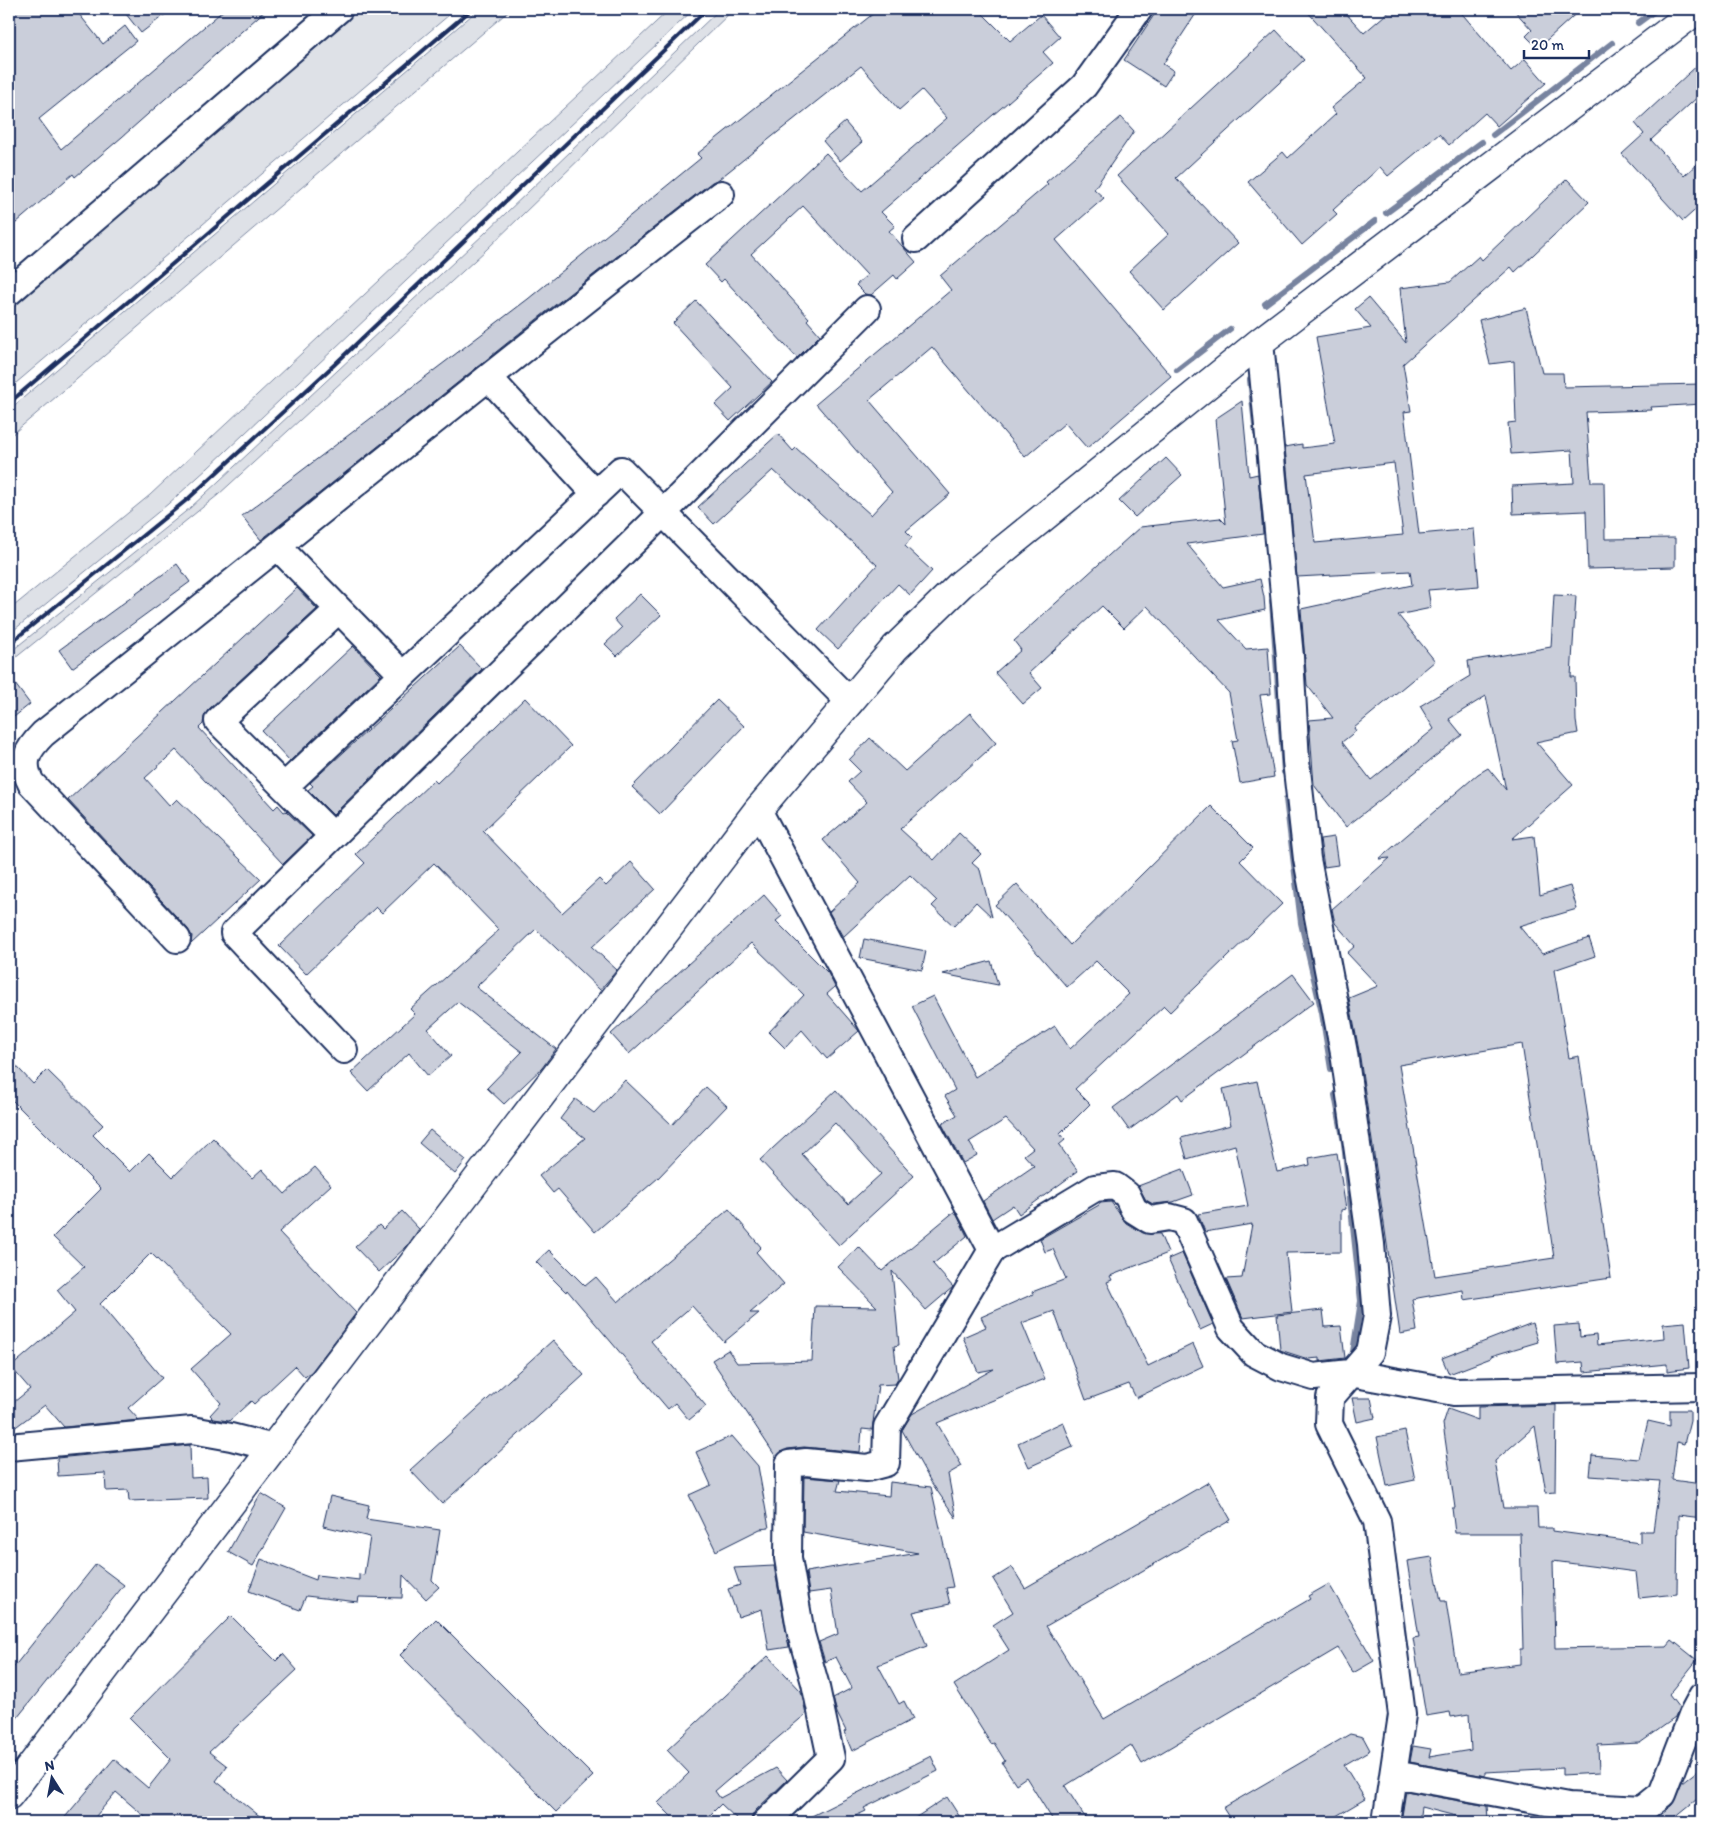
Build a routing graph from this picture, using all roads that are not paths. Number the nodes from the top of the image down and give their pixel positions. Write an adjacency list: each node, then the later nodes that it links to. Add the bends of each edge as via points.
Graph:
1 (339, 9): 6 (street)
2 (1139, 9): 5 (street, via 1084,86)
3 (1698, 9): 8 (main road)
4 (721, 194): 9 (street, via 540,333)
5 (916, 239)
6 (9, 292)
7 (867, 309): 11 (street)
8 (1260, 342): 15 (main road, via 961,584 895,648); 23 (street, via 1306,860 1344,1053 1378,1316 1370,1352)
9 (489, 378): 10 (street); 12 (street)
10 (596, 494): 11 (street, via 621,470); 14 (street)
11 (663, 513): 15 (street); 19 (street)
12 (278, 547): 13 (street); 16 (street, via 43,734)
13 (338, 610): 14 (street); 17 (street, via 218,721)
14 (403, 675): 17 (street)
15 (850, 702): 18 (main road)
16 (16, 767): 20 (street)
17 (284, 788): 19 (street)
18 (758, 810): 22 (street); 26 (main road)
19 (333, 836): 21 (street, via 234,933)
20 (177, 939)
21 (344, 1050)
22 (992, 1250): 23 (street, via 1095,1188 1114,1186 1127,1195 1134,1210 1150,1220 1170,1217 1184,1221 1230,1328 1254,1353 1314,1377); 30 (street, via 887,1427 886,1463 867,1468 806,1462 789,1464 788,1558 801,1634 831,1758)
23 (1350, 1373): 24 (street, via 1454,1392); 28 (street, via 1330,1398 1329,1424 1377,1521 1402,1715)
24 (1702, 1387)
25 (9, 1447): 26 (street, via 192,1430)
26 (274, 1448): 29 (main road)
27 (1702, 1696): 28 (street, via 1662,1794 1642,1810 1568,1806)
28 (1394, 1774): 31 (street)
29 (9, 1795)
30 (766, 1822)
31 (1386, 1822)

